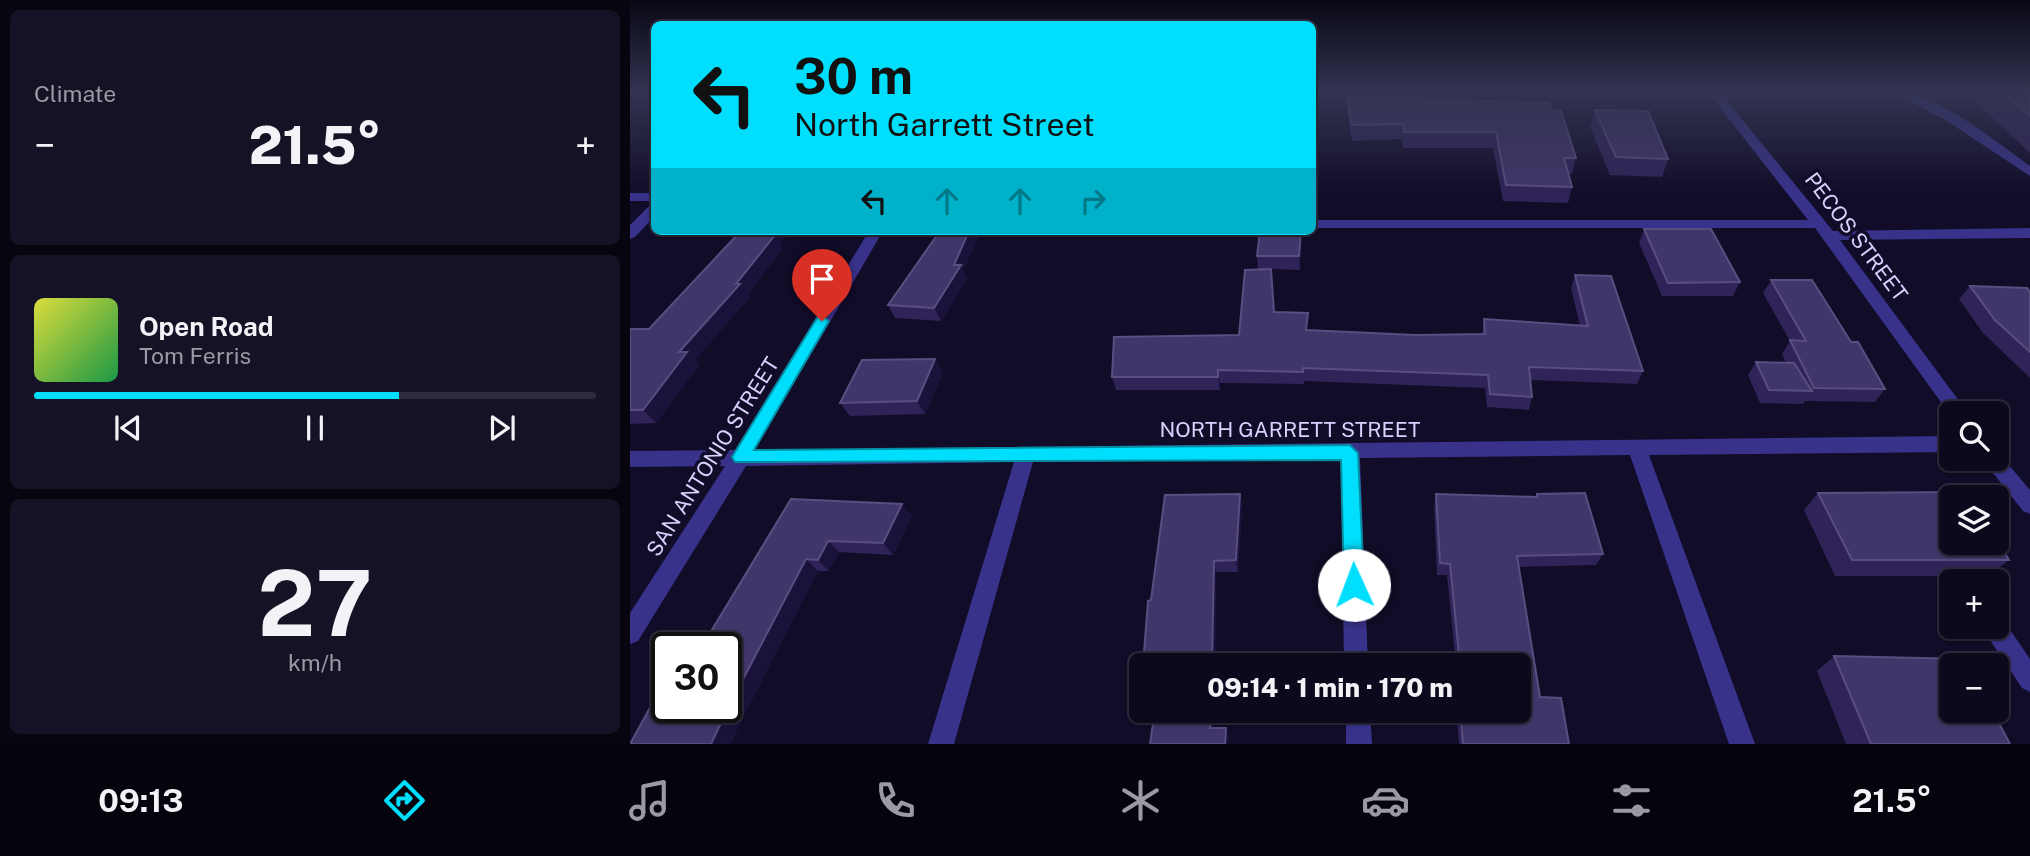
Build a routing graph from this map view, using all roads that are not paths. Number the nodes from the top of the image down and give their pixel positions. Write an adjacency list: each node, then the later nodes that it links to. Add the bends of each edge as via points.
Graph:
1 (1741, 126): 8 (street, PECOS STREET)
2 (1962, 126): 3 (street)
3 (2030, 172)
4 (630, 197): 5 (street)
5 (651, 197)
6 (651, 212): 10 (street)
7 (1316, 224): 8 (street)
8 (1824, 230): 9 (street); 12 (street, PECOS STREET)
9 (2030, 233)
10 (630, 234)
11 (874, 235): 17 (street, SAN ANTONIO STREET)
12 (1950, 401)
13 (1939, 444): 14 (street, NORTH GARRETT STREET)
14 (1637, 448): 15 (street, NORTH GARRETT STREET); 28 (street)
15 (1350, 453): 16 (street, NORTH GARRETT STREET); 23 (street)
16 (1026, 454): 17 (street, NORTH GARRETT STREET); 26 (street)
17 (741, 457): 18 (street, NORTH GARRETT STREET); 21 (street, SAN ANTONIO STREET)
18 (630, 459)
19 (2003, 471): 20 (street)
20 (2030, 505)
21 (630, 633)
22 (2003, 639): 24 (street)
23 (1356, 653)
24 (2030, 680)
25 (1358, 723): 27 (street)
26 (941, 744)
27 (1359, 744)
28 (1742, 744)

